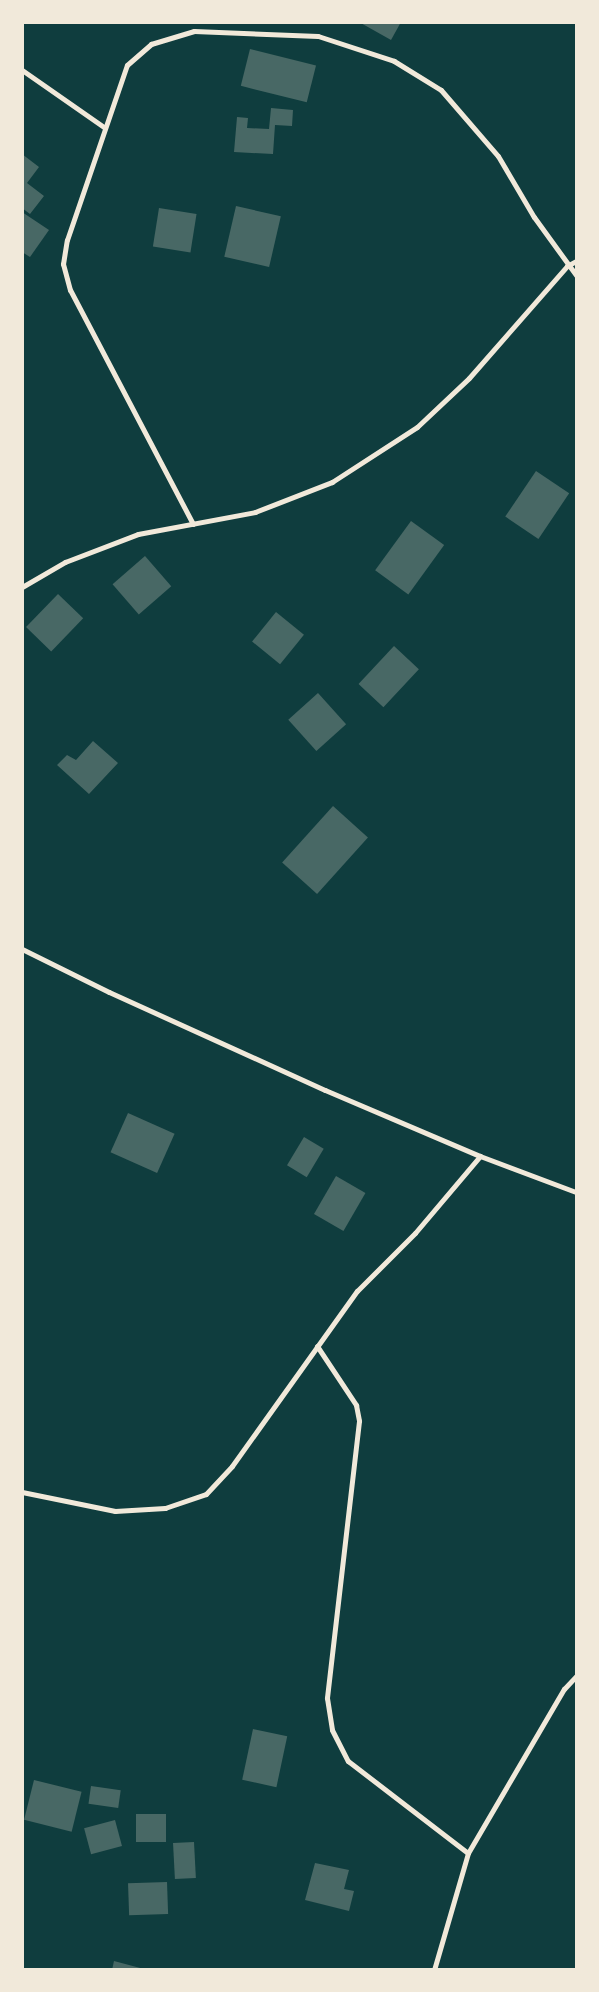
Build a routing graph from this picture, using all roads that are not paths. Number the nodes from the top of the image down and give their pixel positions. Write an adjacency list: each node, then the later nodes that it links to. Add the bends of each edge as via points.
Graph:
1 (22, 70): 2 (street)
2 (105, 128): 4 (street, via 127,65 151,44 194,31 318,36 361,47 394,60 441,90 498,156); 6 (street, via 67,240 63,264 70,290)
3 (576, 262): 4 (street)
4 (567, 266): 5 (street); 6 (street, via 469,378 417,427 332,482 254,512)
5 (576, 275)
6 (193, 524): 7 (street, via 138,534 65,562)
7 (22, 587)
8 (22, 949): 9 (street, via 109,992)
9 (480, 1156): 10 (street); 11 (street, via 415,1233 357,1291)
10 (576, 1192)
11 (317, 1346): 12 (street, via 232,1466 206,1494 165,1508 115,1510); 14 (street, via 356,1405 359,1421 327,1698 332,1730 348,1761)
12 (22, 1492)
13 (576, 1676): 14 (street, via 564,1689)
14 (468, 1853): 15 (street)
15 (434, 1970)

